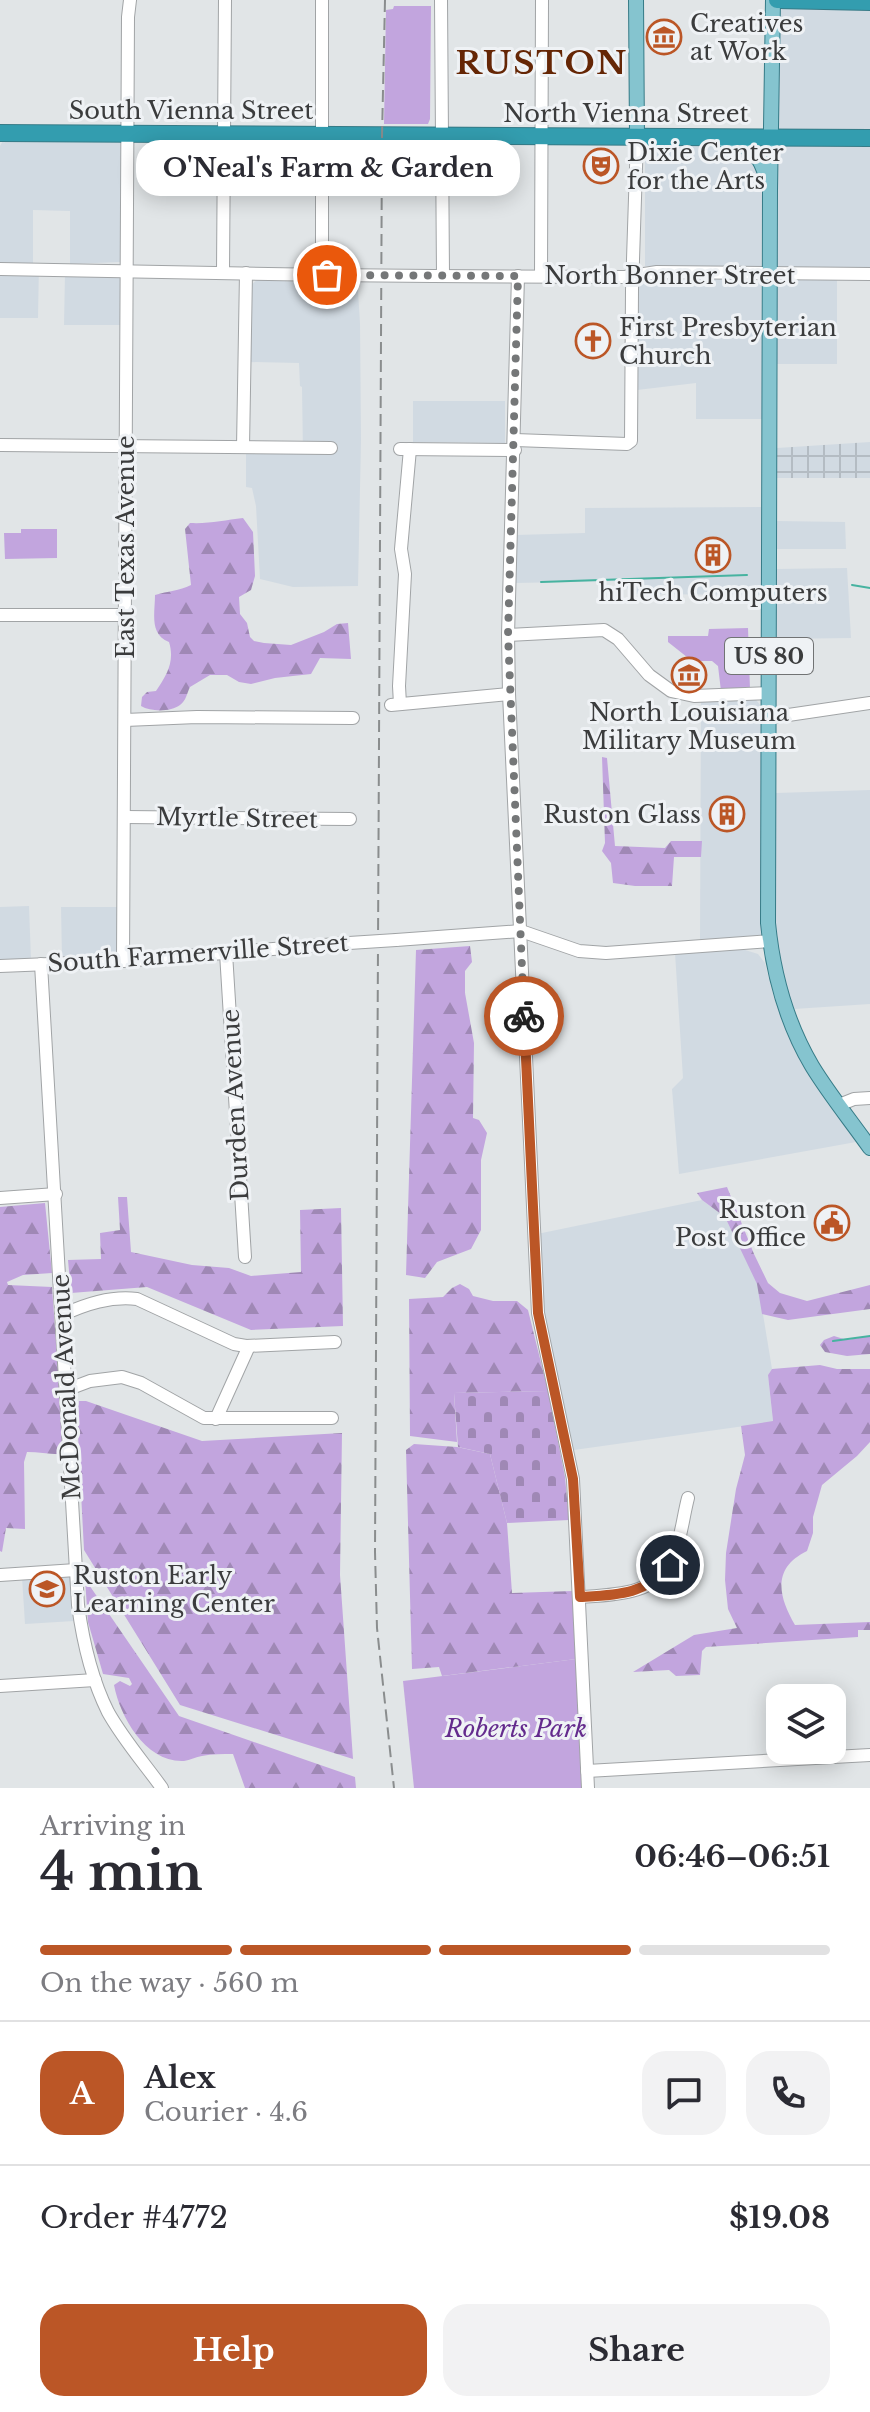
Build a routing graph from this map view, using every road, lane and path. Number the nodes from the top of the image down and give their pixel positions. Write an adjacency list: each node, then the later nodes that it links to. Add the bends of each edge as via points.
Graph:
1 (130, 0): 10 (street, East Texas Avenue)
2 (225, 0): 11 (street)
3 (322, 0): 12 (street)
4 (441, 0): 14 (street)
5 (542, 0): 15 (street)
6 (636, 0): 16 (main road)
7 (775, 0): 8 (highway); 18 (main road, US 80)
8 (870, 2)
9 (0, 133): 10 (highway, South Vienna Street)
10 (127, 133): 11 (highway, South Vienna Street); 22 (street, East Texas Avenue)
11 (224, 135): 12 (highway, South Vienna Street); 23 (street)
12 (322, 136): 13 (highway, South Vienna Street); 27 (street)
13 (382, 136): 14 (highway, North Vienna Street)
14 (442, 137): 15 (highway, North Vienna Street); 29 (street)
15 (541, 137): 16 (highway, North Vienna Street); 31 (street)
16 (637, 137): 17 (highway, North Vienna Street); 28 (street)
17 (701, 138): 18 (highway, North Vienna Street); 20 (main road, via 753,150)
18 (771, 138): 19 (highway, North Vienna Street); 20 (main road, US 80)
19 (870, 138)
20 (770, 190): 25 (main road, US 80)
21 (0, 269): 22 (street, North Bonner Street)
22 (127, 270): 23 (street, North Bonner Street); 34 (street, East Texas Avenue)
23 (223, 272): 24 (street, North Bonner Street)
24 (246, 273): 27 (street, North Bonner Street); 35 (street)
25 (770, 273): 26 (street, North Bonner Street); 28 (street, North Bonner Street); 40 (main road, US 80)
26 (870, 274)
27 (324, 275): 29 (street, North Bonner Street, bridge)
28 (634, 275): 31 (street, North Bonner Street); 33 (street, via 632,438 627,444)
29 (438, 276): 30 (street, North Bonner Street)
30 (518, 276): 31 (street, North Bonner Street); 33 (street)
31 (541, 276)
32 (0, 445): 34 (street)
33 (515, 445): 39 (street); 41 (street, via 405,449 405,574 395,705)
34 (125, 446): 35 (street); 38 (street, East Texas Avenue)
35 (243, 447): 36 (street)
36 (331, 448)
37 (0, 615): 38 (street)
38 (125, 615): 45 (street, East Texas Avenue)
39 (508, 635): 40 (street, via 604,630 671,691 689,696); 41 (street)
40 (769, 693): 44 (main road, US 80)
41 (509, 694): 48 (street)
42 (870, 703): 44 (street)
43 (353, 718): 45 (street)
44 (768, 718): 49 (main road, US 80)
45 (125, 720): 46 (street, East Texas Avenue)
46 (125, 817): 47 (street, Myrtle Street); 53 (street, East Texas Avenue)
47 (350, 819)
48 (521, 931): 50 (street); 52 (street, South Farmerville Street, bridge); 56 (street)
49 (770, 941): 51 (street); 57 (main road, US 80)
50 (556, 943): 51 (street, via 606,953); 56 (street, via 531,949)
51 (722, 944): 57 (street, via 757,949)
52 (226, 953): 53 (street, South Farmerville Street); 63 (street, Durden Avenue)
53 (123, 961): 54 (street, South Farmerville Street)
54 (41, 964): 55 (street, South Farmerville Street); 61 (street, McDonald Avenue)
55 (0, 966)
56 (522, 970): 73 (street, via 538,1313 573,1479)
57 (777, 977): 59 (main road, US 80, via 794,1031)
58 (870, 1098): 59 (street)
59 (839, 1105): 60 (main road, US 80)
60 (870, 1148)
61 (56, 1194): 62 (street); 64 (street, McDonald Avenue)
62 (0, 1198)
63 (245, 1257)
64 (62, 1315): 66 (street, via 104,1300 137,1299); 67 (street, McDonald Avenue)
65 (335, 1342): 66 (street)
66 (249, 1346): 69 (street)
67 (66, 1390): 69 (street, via 122,1377); 71 (street, McDonald Avenue)
68 (332, 1418): 69 (street)
69 (216, 1419)
70 (688, 1498): 73 (street, via 674,1557 659,1577 625,1594)
71 (76, 1570): 72 (street); 74 (street, McDonald Avenue, via 82,1638)
72 (0, 1575)
73 (580, 1597): 77 (street)
74 (95, 1680): 75 (street); 78 (street, McDonald Avenue, via 110,1714)
75 (0, 1686)
76 (870, 1755): 77 (street)
77 (587, 1771): 79 (street)
78 (162, 1788)
79 (588, 1788)

